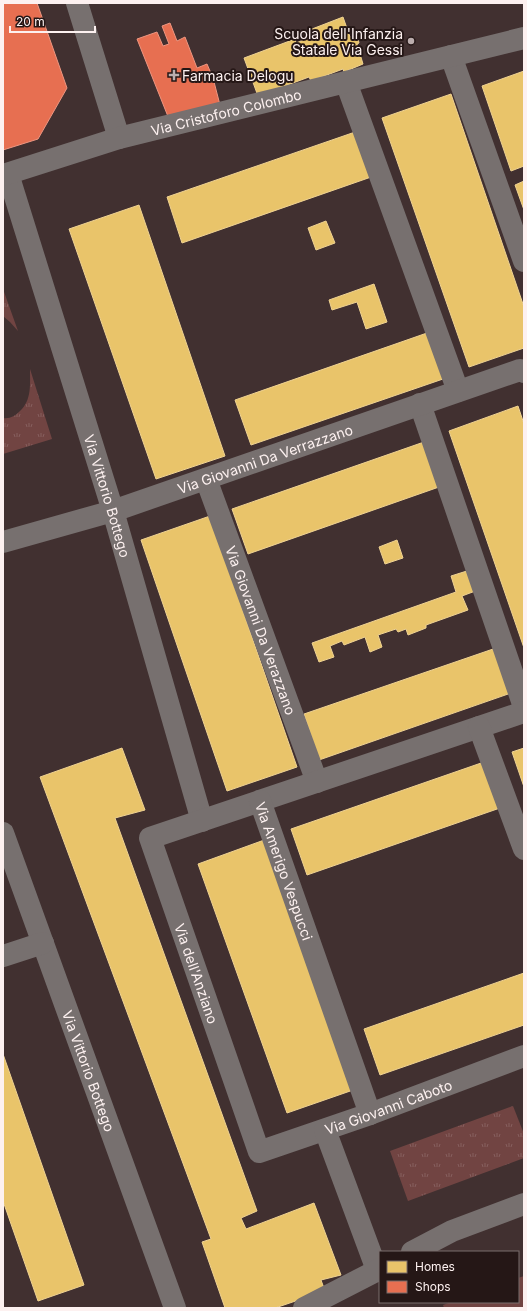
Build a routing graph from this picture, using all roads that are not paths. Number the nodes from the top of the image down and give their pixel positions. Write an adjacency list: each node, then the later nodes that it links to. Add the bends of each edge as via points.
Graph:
1 (77, 3): 5 (street)
2 (524, 38): 3 (street, Via Cristoforo Colombo)
3 (451, 56): 4 (street, Via Cristoforo Colombo); 7 (street)
4 (346, 82): 5 (street, Via Cristoforo Colombo); 9 (street)
5 (119, 138): 6 (street, Via Cristoforo Colombo)
6 (6, 174): 12 (street, Via Vittorio Bottego)
7 (524, 261)
8 (523, 375): 9 (street, Via Giovanni Da Verrazzano)
9 (458, 391): 10 (street, Via Giovanni Da Verrazzano)
10 (420, 404): 11 (street, Via Giovanni Da Verrazzano); 14 (street)
11 (206, 479): 12 (street, Via Giovanni Da Verrazzano); 17 (street, Via Giovanni Da Verazzano)
12 (113, 511): 13 (street, Via Giovanni Da Verrazzano); 19 (street, Via Vittorio Bottego)
13 (3, 542)
14 (524, 707)
15 (524, 712): 16 (street, Via Amerigo Vespucci)
16 (479, 727): 17 (street, Via Amerigo Vespucci); 21 (street)
17 (317, 782): 18 (street, Via Amerigo Vespucci)
18 (260, 801): 19 (street, Via dell'Anziano); 25 (street, Via Amerigo Vespucci)
19 (202, 821): 26 (street, Via dell'Anziano, via 150,838 259,1152)
20 (3, 833): 22 (street, Via Vittorio Bottego)
21 (524, 849)
22 (43, 943): 23 (street); 30 (street, Via Vittorio Bottego)
23 (3, 956)
24 (524, 1056): 25 (street, Via Giovanni Caboto)
25 (370, 1114): 26 (street, Via Giovanni Caboto)
26 (325, 1130): 29 (street, Via Giovanni Caboto)
27 (524, 1204): 28 (street, via 452,1231)
28 (414, 1251)
29 (378, 1270): 31 (street)
30 (175, 1308)
31 (304, 1308)

